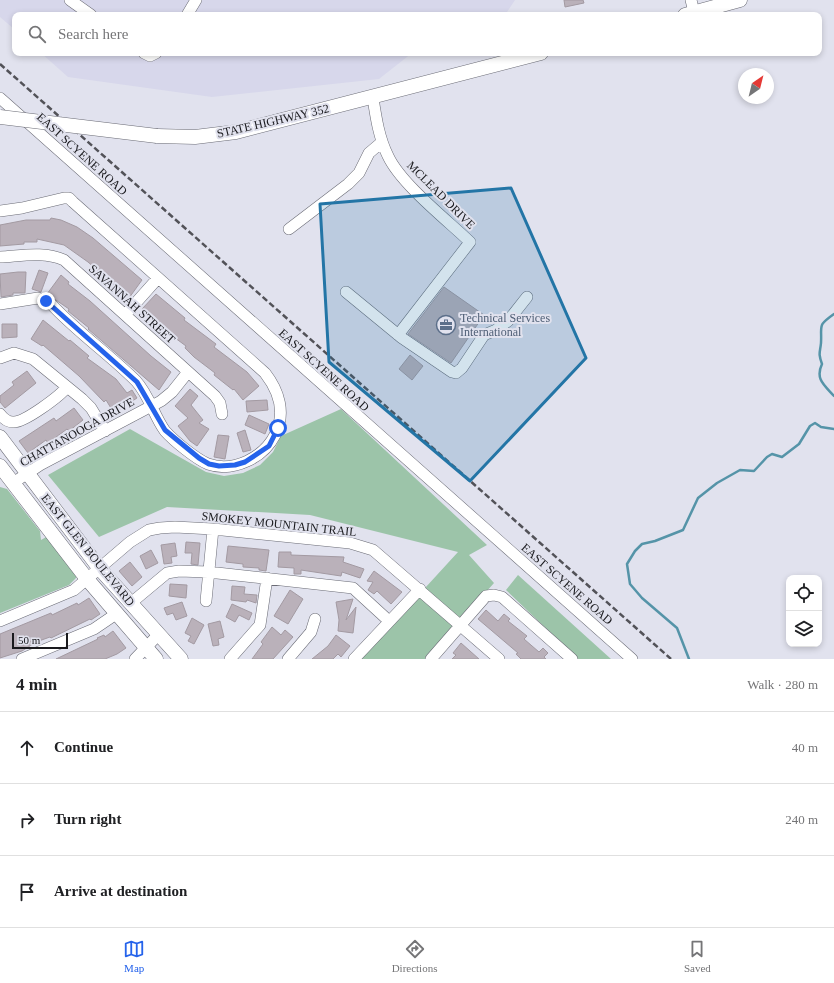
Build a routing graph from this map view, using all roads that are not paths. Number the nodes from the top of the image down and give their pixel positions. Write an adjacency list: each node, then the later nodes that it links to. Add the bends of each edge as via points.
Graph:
1 (70, 0): 5 (street)
2 (196, 0): 6 (street)
3 (740, 0): 4 (main road)
4 (690, 9)
5 (87, 12)
6 (189, 12)
7 (530, 56): 9 (main road, STATE HIGHWAY 352)
8 (0, 98): 57 (street, EAST SCYENE ROAD)
9 (373, 98): 10 (main road, STATE HIGHWAY 352, bridge, via 217,136 157,136); 11 (street, MCLEAD DRIVE)
10 (0, 117)
11 (382, 142): 13 (street, via 369,153 359,173 348,184); 20 (street, MCLEAD DRIVE, via 398,173 470,242)
12 (0, 211): 15 (street, via 69,198)
13 (289, 229)
14 (0, 257): 19 (street, SAVANNAH STREET, via 40,255 64,260)
15 (158, 278): 19 (street); 24 (street, via 265,372 277,394 281,412 280,422 269,446 245,462 219,466 199,458 171,436)
16 (346, 292): 20 (street)
17 (527, 297): 20 (street, via 508,321 484,335 462,368 456,372 452,372)
18 (0, 304): 24 (street, via 38,298 51,304 137,382)
19 (125, 315): 22 (street, SAVANNAH STREET)
20 (398, 335)
21 (0, 358): 23 (street, via 14,353 33,359)
22 (188, 372): 24 (street, CHATTANOOGA DRIVE, via 172,392); 26 (street, SAVANNAH STREET, via 215,396 220,403)
23 (67, 387): 25 (street, via 61,395 22,420 4,420); 27 (street, via 91,408)
24 (151, 406): 27 (street, CHATTANOOGA DRIVE)
25 (0, 414)
26 (222, 414)
27 (105, 430): 30 (street, CHATTANOOGA DRIVE)
28 (0, 437): 30 (main road, EAST GLEN BOULEVARD)
29 (0, 466): 31 (main road, EAST GLEN BOULEVARD)
30 (27, 473): 31 (street, CHATTANOOGA DRIVE); 33 (main road, EAST GLEN BOULEVARD)
31 (13, 483): 36 (main road, EAST GLEN BOULEVARD)
32 (213, 529): 33 (street, SMOKEY MOUNTAIN TRAIL, via 175,527 149,530 130,542); 34 (street); 37 (street, SMOKEY MOUNTAIN TRAIL, via 356,544 383,557)
33 (100, 568): 36 (street, SMOKEY MOUNTAIN TRAIL); 39 (main road, EAST GLEN BOULEVARD)
34 (208, 572): 35 (street); 38 (street); 39 (street, via 167,573)
35 (268, 578): 43 (street, via 353,588); 52 (street, via 260,625)
36 (87, 579): 40 (main road, EAST GLEN BOULEVARD); 42 (street, SMOKEY MOUNTAIN TRAIL, via 74,590)
37 (420, 589): 43 (street); 44 (street, SMOKEY MOUNTAIN TRAIL)
38 (206, 601)
39 (130, 603): 45 (main road, EAST GLEN BOULEVARD)
40 (116, 614): 46 (main road, EAST GLEN BOULEVARD); 48 (street, via 94,629)
41 (315, 619): 53 (street, via 311,632)
42 (0, 621)
43 (389, 621): 54 (street)
44 (461, 625): 47 (street, SMOKEY MOUNTAIN TRAIL); 55 (street); 56 (street, via 486,596 502,597)
45 (158, 635): 46 (street); 51 (main road, EAST GLEN BOULEVARD)
46 (146, 648): 49 (street); 50 (main road, EAST GLEN BOULEVARD)
47 (496, 658)
48 (22, 659)
49 (135, 659)
50 (156, 659)
51 (181, 659)
52 (230, 659)
53 (288, 659)
54 (354, 659)
55 (431, 659)
56 (572, 659)
57 (632, 659)

